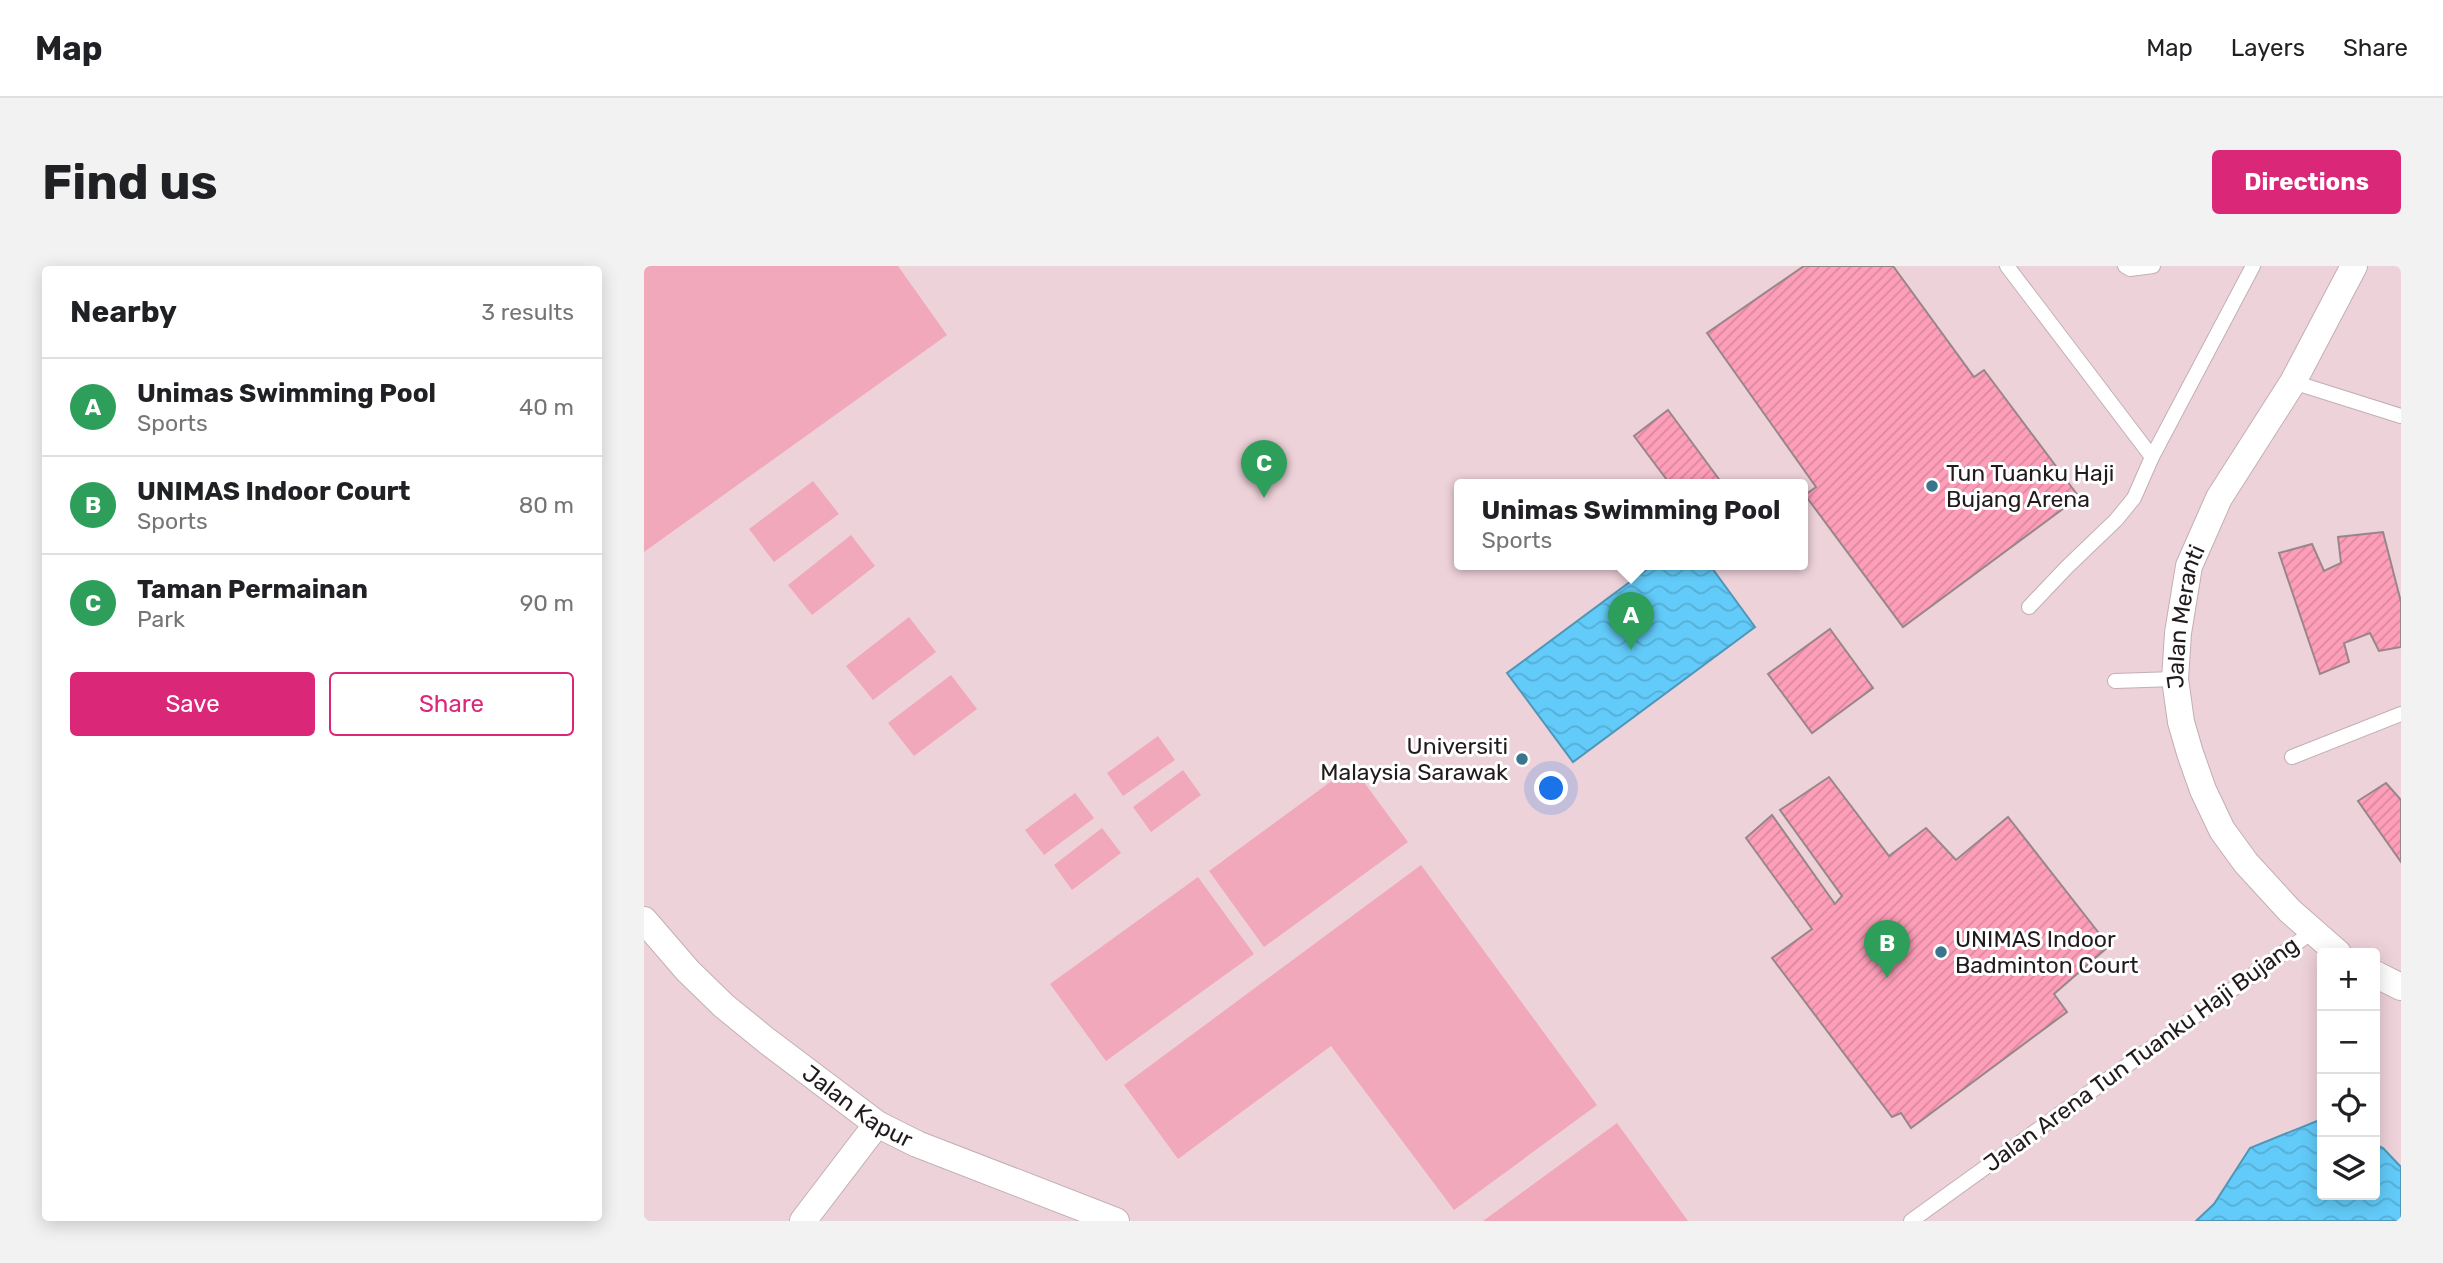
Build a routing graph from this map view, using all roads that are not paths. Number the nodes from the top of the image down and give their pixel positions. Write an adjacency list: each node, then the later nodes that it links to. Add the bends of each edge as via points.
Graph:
1 (2007, 266): 8 (lane)
2 (2125, 266): 3 (lane)
3 (2153, 266)
4 (2253, 266): 8 (lane)
5 (2354, 266): 6 (street, Jalan Meranti)
6 (2293, 382): 7 (lane); 10 (street, Jalan Meranti, via 2219,498 2189,566)
7 (2401, 416)
8 (2152, 457): 9 (lane, via 2134,498 2116,520)
9 (2029, 607)
10 (2175, 679): 11 (lane); 15 (street, Jalan Meranti, via 2190,753 2222,830 2246,863)
11 (2115, 681)
12 (2401, 714): 13 (lane)
13 (2292, 757)
14 (644, 920): 19 (street, Jalan Kapur, via 724,1006)
15 (2312, 932): 16 (street, Jalan Meranti); 22 (lane, Jalan Arena Tun Tuanku Haji Bujang)
16 (2332, 948)
17 (2380, 976): 18 (street)
18 (2401, 987)
19 (877, 1125): 20 (street); 21 (street, Jalan Kapur)
20 (803, 1221)
21 (1116, 1221)
22 (1911, 1221)

